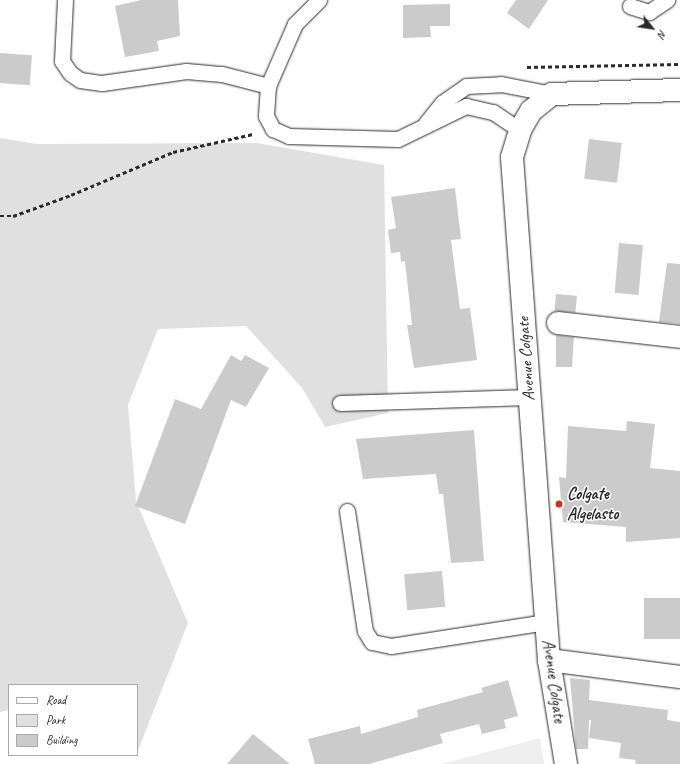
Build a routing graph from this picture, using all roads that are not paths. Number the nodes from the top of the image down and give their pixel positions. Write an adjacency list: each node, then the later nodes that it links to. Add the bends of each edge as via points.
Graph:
1 (65, 0): 5 (lane, via 62,61 70,73 80,80 102,83 186,71 222,74)
2 (319, 0): 5 (lane, via 295,24)
3 (667, 0): 4 (lane, via 649,12)
4 (630, 6)
5 (268, 86): 8 (lane, via 266,116 273,129 289,136 398,139)
6 (680, 90): 7 (street)
7 (552, 94): 8 (lane, via 501,84 466,86 442,103); 9 (street, Avenue Colgate, via 531,111)
8 (422, 126): 9 (lane, via 466,106 493,112)
9 (520, 130): 12 (street, Avenue Colgate, via 512,157)
10 (558, 323): 11 (street)
11 (680, 337)
12 (529, 397): 13 (lane); 15 (street, Avenue Colgate)
13 (340, 402)
14 (347, 511): 15 (lane, via 365,631 372,642 391,646)
15 (546, 622): 16 (street, Avenue Colgate)
16 (549, 660): 17 (street); 18 (street, Avenue Colgate)
17 (680, 677)
18 (566, 764)

